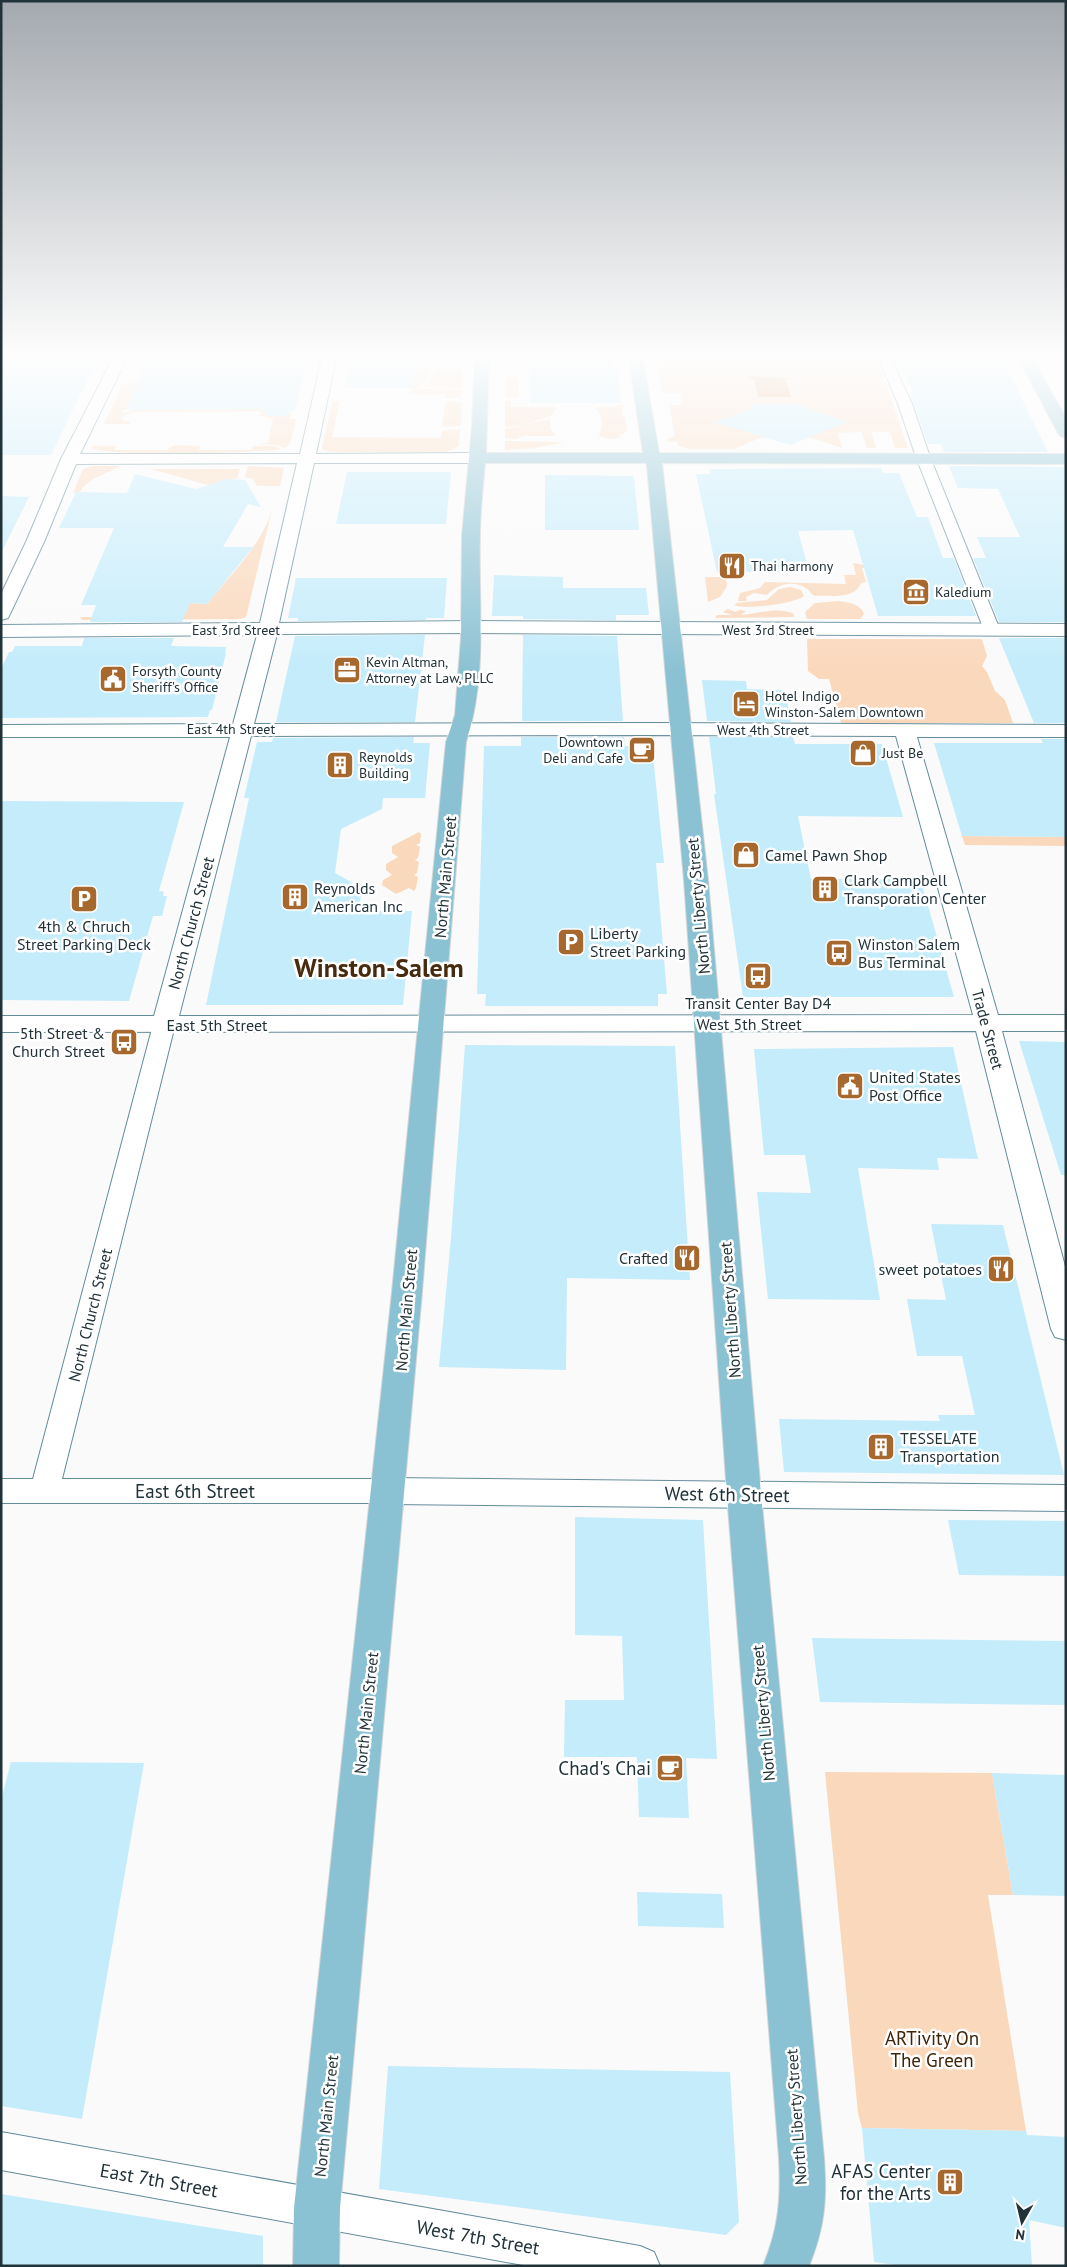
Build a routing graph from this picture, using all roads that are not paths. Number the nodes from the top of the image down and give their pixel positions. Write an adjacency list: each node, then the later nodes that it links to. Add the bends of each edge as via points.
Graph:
1 (69, 459): 10 (street)
2 (305, 460): 9 (street, North Church Street)
3 (366, 460): 8 (street)
4 (476, 460): 8 (main road, North Main Street)
5 (589, 460): 8 (main road)
6 (652, 460): 12 (main road, North Liberty Street)
7 (924, 460): 14 (street)
8 (476, 463): 9 (street, via 334,464 324,465); 11 (main road, North Main Street)
9 (302, 476): 13 (street, North Church Street)
10 (1, 614)
11 (470, 628): 12 (street, West 3rd Street); 13 (street, East 3rd Street); 18 (main road, North Main Street, via 465,715)
12 (672, 629): 14 (street, West 3rd Street); 19 (main road, North Liberty Street)
13 (268, 630): 16 (street, East 3rd Street); 17 (street, North Church Street)
14 (992, 630): 15 (street, West 3rd Street)
15 (1066, 630)
16 (1, 631)
17 (242, 729): 18 (street, East 4th Street); 20 (street, East 4th Street); 28 (street, North Church Street)
18 (460, 729): 19 (street, West 4th Street); 26 (main road, North Main Street, via 456,742)
19 (681, 729): 21 (street, West 4th Street); 27 (main road, North Liberty Street)
20 (1, 730)
21 (905, 730): 22 (street, West 4th Street); 24 (street, Trade Street)
22 (1066, 730)
23 (1066, 1022): 24 (street, West 5th Street)
24 (987, 1023): 27 (street, West 5th Street); 29 (street, Trade Street)
25 (1, 1024): 28 (street, East 5th Street)
26 (433, 1024): 27 (street, West 5th Street); 28 (street, East 5th Street); 32 (main road, North Main Street)
27 (708, 1024): 33 (main road, North Liberty Street)
28 (164, 1025): 30 (street, North Church Street)
29 (1066, 1329)
30 (46, 1490): 31 (street, East 6th Street); 32 (street, East 6th Street)
31 (1, 1491)
32 (389, 1491): 33 (street, West 6th Street); 36 (main road, North Main Street)
33 (744, 1494): 34 (street, West 6th Street); 39 (main road, North Liberty Street, via 802,2189 802,2215)
34 (1066, 1498)
35 (1, 2152): 36 (street, East 7th Street)
36 (317, 2208): 37 (main road, North Main Street); 38 (street, West 7th Street)
37 (316, 2266)
38 (640, 2266)
39 (786, 2266)

